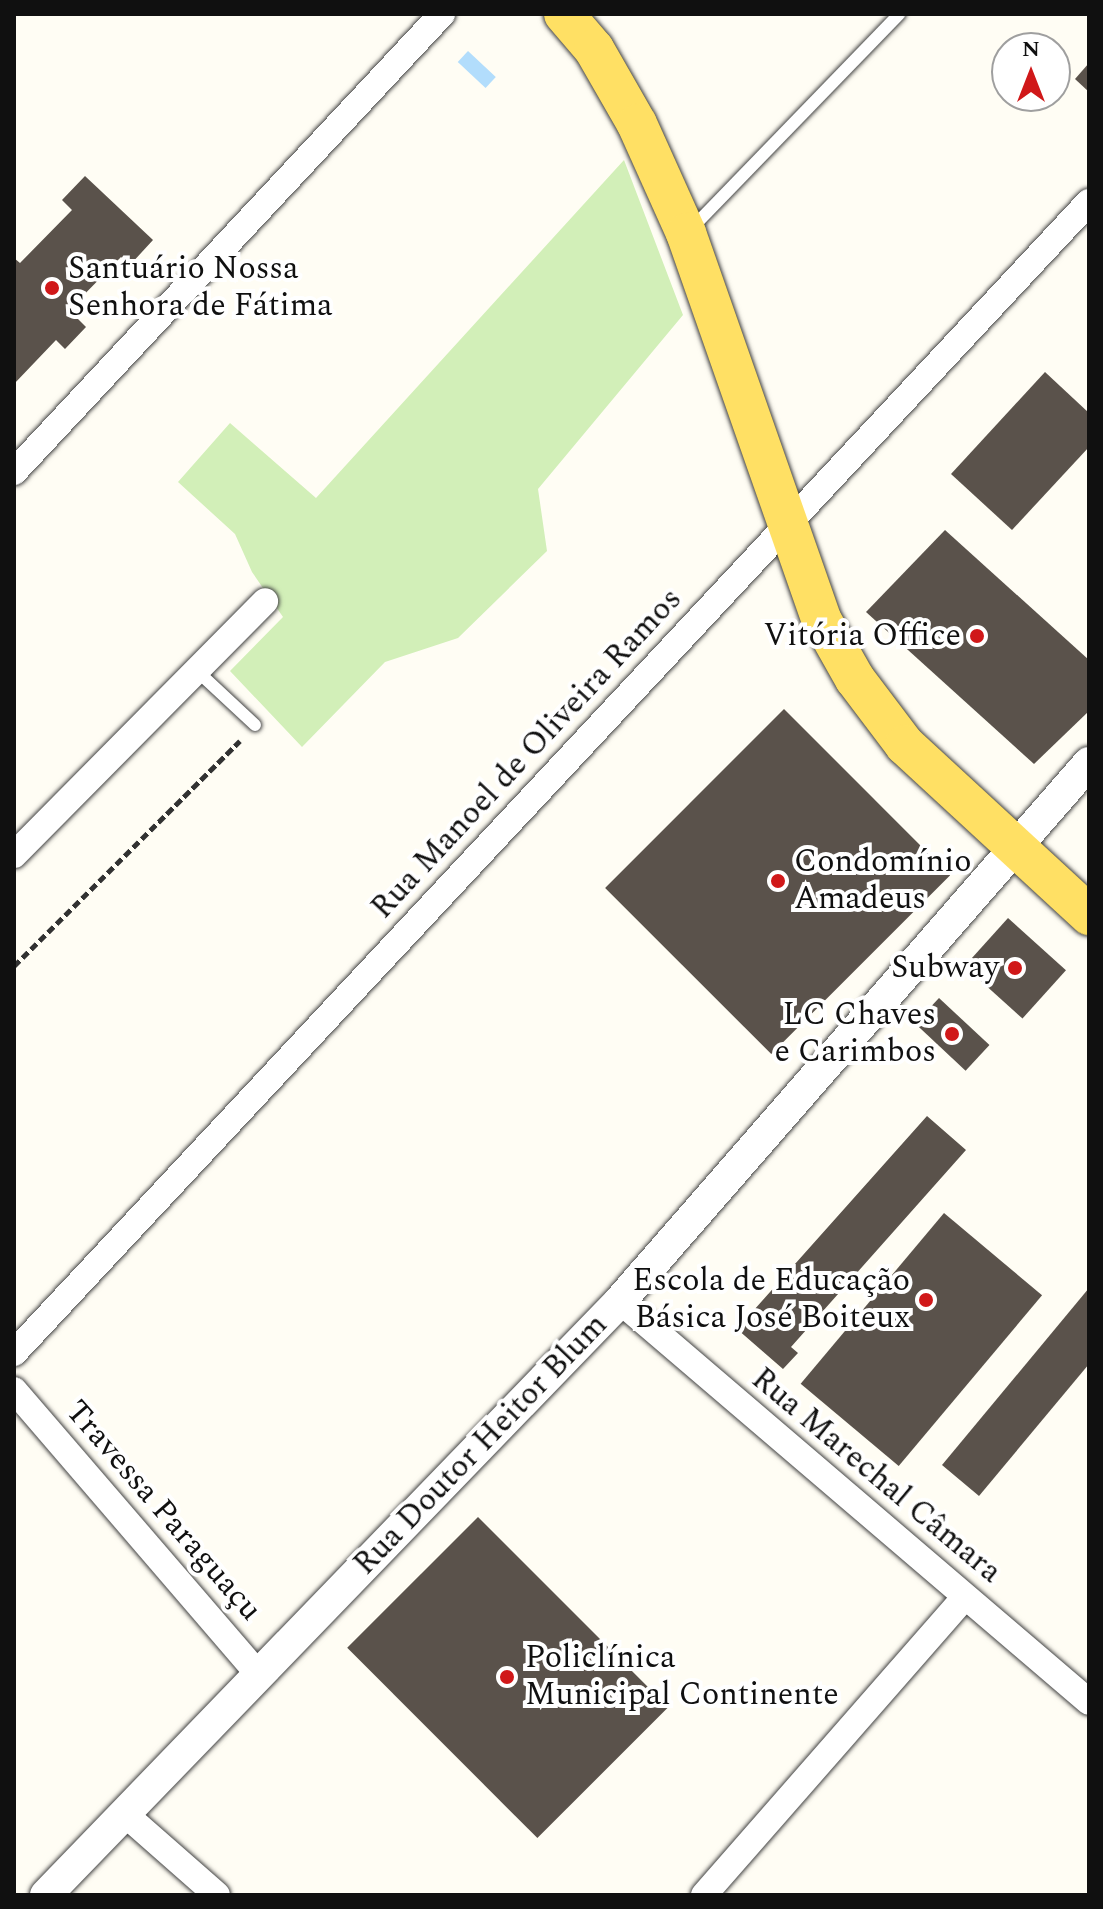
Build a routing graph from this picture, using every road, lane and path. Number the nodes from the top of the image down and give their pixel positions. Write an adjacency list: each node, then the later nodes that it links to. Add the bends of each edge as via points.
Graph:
1 (442, 14): 6 (street)
2 (564, 14): 5 (main road, via 594,49 637,124)
3 (899, 14): 5 (lane)
4 (1089, 202): 7 (street, Rua Manoel de Oliveira Ramos)
5 (686, 233): 7 (main road)
6 (14, 472)
7 (789, 525): 12 (main road, via 821,619 855,679 905,745); 17 (street, Rua Manoel de Oliveira Ramos)
8 (265, 601): 9 (street)
9 (195, 669): 10 (lane); 13 (street)
10 (255, 725): 15 (path)
11 (1089, 763): 12 (street, Rua Doutor Heitor Blum)
12 (1013, 849): 14 (main road); 16 (street, Rua Doutor Heitor Blum)
13 (14, 855)
14 (1089, 915)
15 (14, 966)
16 (620, 1301): 19 (street, Rua Marechal Câmara); 20 (street, Rua Doutor Heitor Blum)
17 (14, 1353)
18 (14, 1390): 20 (street, Travessa Paraguaçu)
19 (965, 1597): 21 (street, Rua Marechal Câmara); 25 (street)
20 (260, 1676): 22 (street, Rua Doutor Heitor Blum)
21 (1089, 1702)
22 (126, 1815): 23 (street, Rua Doutor Heitor Blum); 24 (street)
23 (46, 1895)
24 (217, 1895)
25 (704, 1895)

